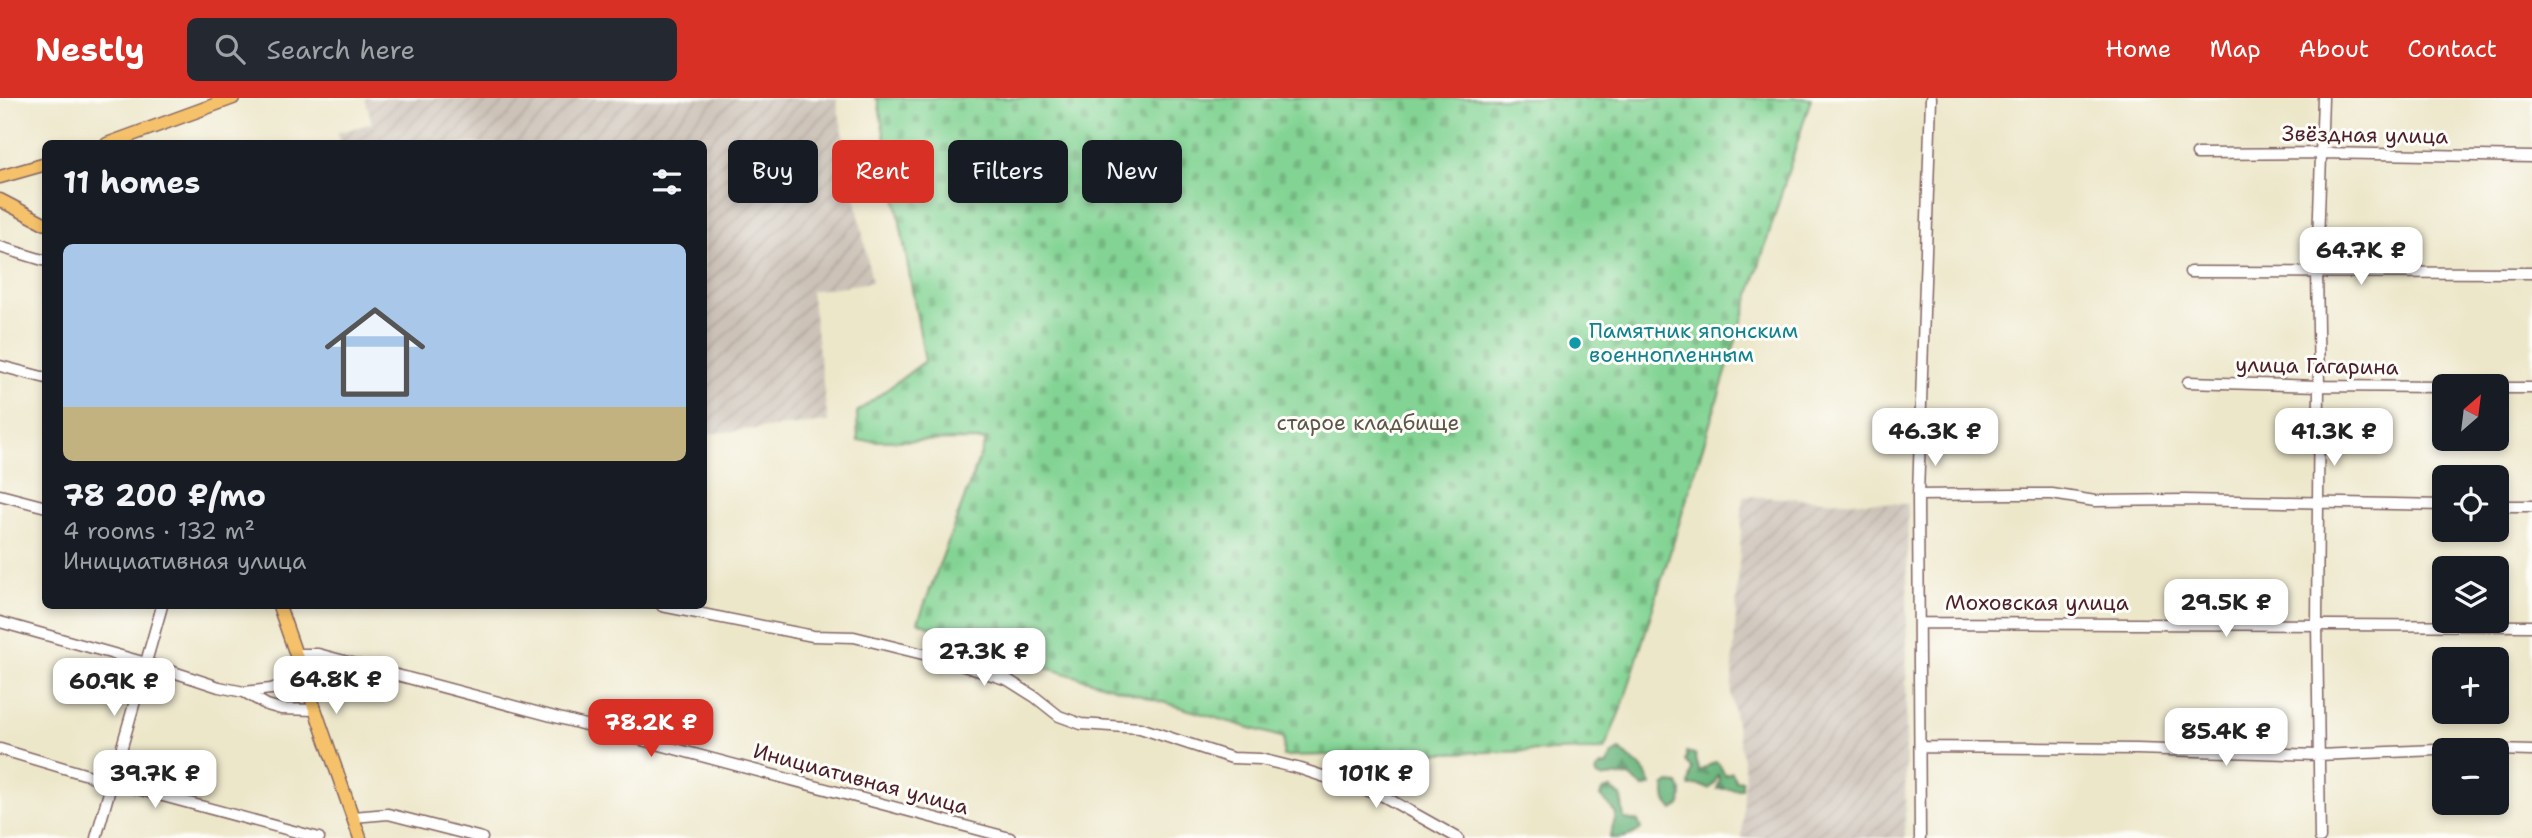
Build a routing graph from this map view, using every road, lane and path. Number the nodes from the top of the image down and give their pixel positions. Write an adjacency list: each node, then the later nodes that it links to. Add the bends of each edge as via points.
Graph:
1 (233, 98): 4 (main road)
2 (1931, 98): 25 (street)
3 (2323, 98): 5 (street)
4 (125, 140)
5 (2321, 153): 6 (street, Звёздная улица); 7 (street, Звёздная улица); 14 (street)
6 (2197, 154)
7 (2532, 157)
8 (42, 165): 9 (main road)
9 (0, 177)
10 (0, 200): 11 (main road)
11 (42, 222)
12 (0, 247): 13 (street)
13 (42, 260)
14 (2317, 271): 15 (street); 16 (street); 20 (street)
15 (2190, 272)
16 (2532, 273)
17 (0, 366): 18 (street)
18 (42, 377)
19 (2188, 382): 20 (street, улица Гагарина)
20 (2319, 386): 21 (street, улица Гагарина); 26 (street)
21 (2432, 387)
22 (2510, 388): 23 (street)
23 (2532, 388)
24 (0, 495): 28 (street)
25 (1918, 495): 26 (street); 35 (street)
26 (2318, 503): 27 (street); 36 (street)
27 (2432, 505)
28 (42, 506)
29 (2509, 506): 30 (street)
30 (2532, 506)
31 (161, 609): 39 (street)
32 (280, 609): 38 (main road)
33 (677, 609): 54 (street, via 813,636 854,637 981,671 1008,680 1059,716 1081,724 1140,729 1233,758 1301,769 1383,796)
34 (0, 622): 39 (street)
35 (1919, 623): 36 (street, Моховская улица); 43 (street)
36 (2317, 623): 37 (street, Моховская улица); 46 (street)
37 (2532, 626)
38 (296, 654): 40 (main road); 53 (street, Инициативная улица, via 318,654)
39 (146, 663): 41 (street); 47 (street)
40 (304, 678): 41 (street); 42 (main road)
41 (244, 692): 42 (street, via 281,709)
42 (316, 710): 48 (main road)
43 (1920, 747): 46 (street); 55 (street)
44 (0, 749): 47 (street)
45 (2532, 751): 46 (street, via 2460,748)
46 (2318, 755): 56 (street)
47 (111, 782): 49 (street); 50 (street)
48 (353, 817): 51 (main road); 52 (street, via 388,814)
49 (96, 838)
50 (319, 838)
51 (360, 838)
52 (482, 838)
53 (1010, 838)
54 (1458, 838)
55 (1920, 838)
56 (2320, 838)

